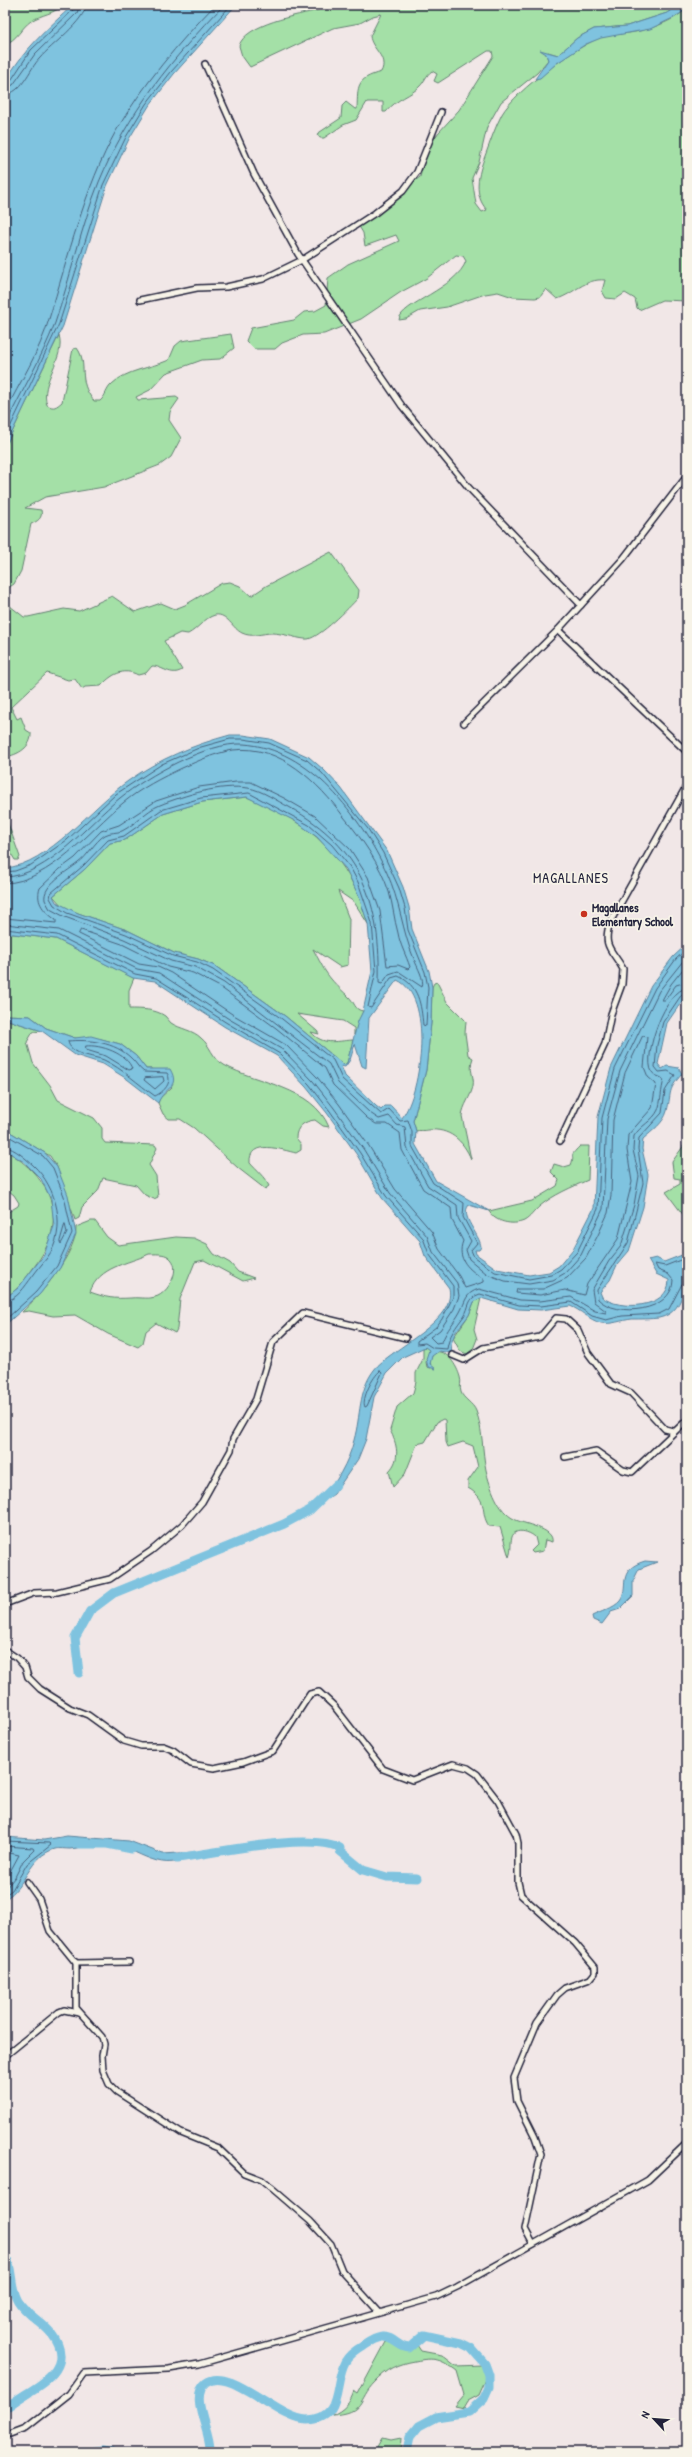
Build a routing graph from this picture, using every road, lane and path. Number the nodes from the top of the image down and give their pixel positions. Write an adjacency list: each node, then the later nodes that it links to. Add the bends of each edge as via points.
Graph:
1 (205, 64): 3 (street, via 254,174)
2 (441, 112): 3 (street, via 417,172 403,191 375,213)
3 (302, 260): 4 (street, via 263,279 226,287 197,288); 6 (street, via 402,406 469,488)
4 (140, 300)
5 (687, 476): 6 (street, via 623,559)
6 (581, 605): 7 (street)
7 (558, 630): 8 (street); 9 (street)
8 (464, 723)
9 (687, 752)
10 (687, 785): 11 (street, via 610,922 606,942 608,949 623,969 622,984 601,1055 579,1096)
11 (560, 1141)
12 (406, 1338): 17 (street, via 303,1313 273,1342 256,1399 233,1439 231,1450 202,1502 182,1525 151,1551 110,1579 57,1592 34,1593)
13 (452, 1355): 15 (street, via 464,1360 483,1348 540,1337 556,1318 566,1319 578,1330 588,1353 611,1384 631,1393 665,1429)
14 (687, 1420): 15 (street)
15 (673, 1430): 16 (street, via 632,1472 623,1470 596,1451)
16 (565, 1457)
17 (5, 1604)
18 (5, 1650): 25 (street, via 17,1658 25,1667 28,1678 40,1689 70,1708 88,1714 124,1741 141,1746 163,1746 173,1750 191,1764 214,1768 243,1762 273,1751 310,1694 319,1692 334,1706 383,1769 412,1780 453,1764 468,1768 477,1774 498,1801 516,1834 521,1895 575,1943 595,1967 595,1973 590,1979 565,1988 557,1995 537,2023 514,2078 516,2101 541,2154 525,2229)
19 (27, 1882): 21 (street, via 39,1899 50,1931)
20 (129, 1962): 21 (street)
21 (76, 1963): 22 (street, via 75,1998 76,2008)
22 (80, 2013): 23 (street, via 64,2010 59,2012); 26 (street, via 102,2037 104,2044 101,2064 114,2090 182,2133 218,2148 244,2172 262,2180 274,2190 310,2221 331,2244 342,2271)
23 (5, 2056)
24 (687, 2142): 25 (street, via 648,2180)
25 (533, 2244): 26 (street, via 443,2294)
26 (379, 2312): 27 (street, via 199,2364 169,2369 84,2373 69,2394 26,2428 10,2434)
27 (5, 2433)

